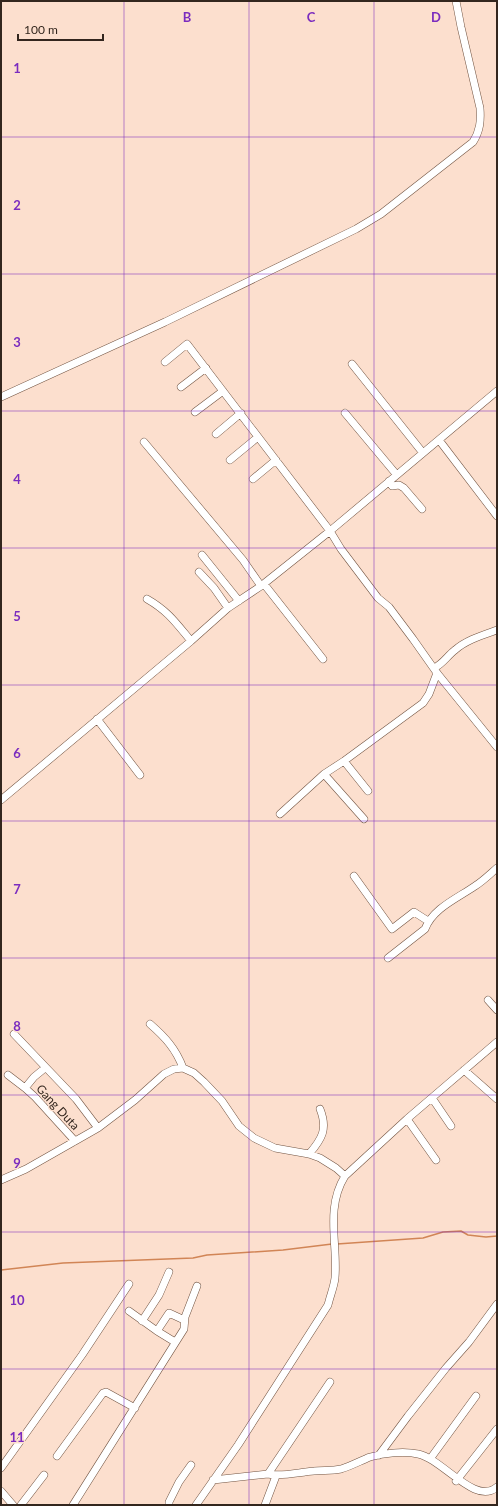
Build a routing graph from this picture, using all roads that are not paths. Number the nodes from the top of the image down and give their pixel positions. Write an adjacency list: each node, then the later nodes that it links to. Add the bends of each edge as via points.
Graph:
1 (456, 1): 8 (street, via 460,28 480,108 481,119 473,142 381,214 356,229 165,322)
2 (165, 362): 4 (street, via 187,344)
3 (352, 364): 16 (street)
4 (206, 368): 5 (street); 7 (street)
5 (181, 387)
6 (497, 390): 14 (street)
7 (223, 391): 9 (street); 10 (street)
8 (1, 397)
9 (195, 412)
10 (241, 413): 12 (street); 13 (street)
11 (345, 413): 19 (street)
12 (216, 434)
13 (258, 437): 17 (street); 18 (street)
14 (439, 440): 16 (street); 23 (street)
15 (144, 442): 27 (street)
16 (423, 453): 19 (street)
17 (230, 460)
18 (276, 460): 20 (street); 24 (street)
19 (396, 474): 21 (street)
20 (253, 479)
21 (389, 481): 22 (street, via 392,486 401,485); 24 (street)
22 (422, 509)
23 (497, 516)
24 (330, 531): 27 (street); 34 (street, via 341,550 378,598 389,607)
25 (202, 555): 29 (street)
26 (199, 572): 30 (street)
27 (263, 585): 29 (street); 33 (street)
28 (147, 599): 32 (street, via 169,614)
29 (239, 601): 30 (street)
30 (228, 608): 32 (street)
31 (497, 630): 34 (street, via 460,646)
32 (191, 641): 35 (street)
33 (323, 659)
34 (435, 671): 36 (street); 37 (street, via 429,694 423,703)
35 (97, 720): 39 (street); 41 (street)
36 (497, 748)
37 (344, 762): 38 (street); 40 (street)
38 (324, 774): 42 (street); 43 (street)
39 (140, 775)
40 (368, 790)
41 (1, 800)
42 (280, 814)
43 (364, 819)
44 (497, 868): 46 (street)
45 (354, 876): 46 (street, via 392,929 414,912)
46 (428, 921): 47 (street, via 425,929)
47 (388, 958)
48 (488, 1000): 49 (street)
49 (497, 1010)
50 (150, 1024): 54 (street, via 170,1043)
51 (14, 1034): 53 (street)
52 (497, 1042): 55 (street)
53 (45, 1068): 57 (street); 63 (street, via 76,1099)
54 (183, 1068): 63 (street, via 164,1074); 65 (street, via 204,1082 222,1101 239,1126 254,1138 275,1148)
55 (464, 1070): 58 (street); 59 (street)
56 (8, 1075): 57 (street, Gang Duta)
57 (25, 1088): 64 (street, Gang Duta)
58 (432, 1098): 61 (street); 62 (street)
59 (497, 1099)
60 (320, 1109): 65 (street, via 324,1129 317,1145)
61 (407, 1119): 66 (street); 67 (street)
62 (451, 1126)
63 (98, 1128): 64 (street)
64 (75, 1141): 68 (street)
65 (309, 1154): 67 (street, via 325,1161)
66 (436, 1160)
67 (345, 1176): 89 (street, via 335,1203 335,1280 328,1305)
68 (1, 1180)
69 (169, 1272): 75 (street, via 159,1295)
70 (129, 1284): 86 (street)
71 (197, 1286): 74 (street)
72 (497, 1304): 82 (street)
73 (129, 1311): 75 (street)
74 (185, 1318): 76 (street, via 169,1313); 77 (street, via 184,1329)
75 (142, 1321): 76 (street)
76 (156, 1331): 77 (street)
77 (175, 1342): 80 (street)
78 (330, 1382): 88 (street)
79 (476, 1396): 84 (street)
80 (135, 1408): 83 (street, via 106,1392 103,1393); 95 (street)
81 (497, 1429): 90 (street)
82 (379, 1455): 84 (street, via 418,1454); 88 (street, via 342,1468)
83 (57, 1456)
84 (430, 1459): 90 (street)
85 (191, 1465): 96 (street, via 179,1482)
86 (1, 1468)
87 (44, 1475): 94 (street)
88 (272, 1475): 89 (street); 98 (street)
89 (213, 1480): 97 (street)
90 (456, 1481): 91 (street, via 481,1495 489,1494)
91 (497, 1487)
92 (1, 1490): 93 (street)
93 (13, 1505)
94 (21, 1505)
95 (73, 1505)
96 (169, 1505)
97 (196, 1505)
98 (265, 1505)

